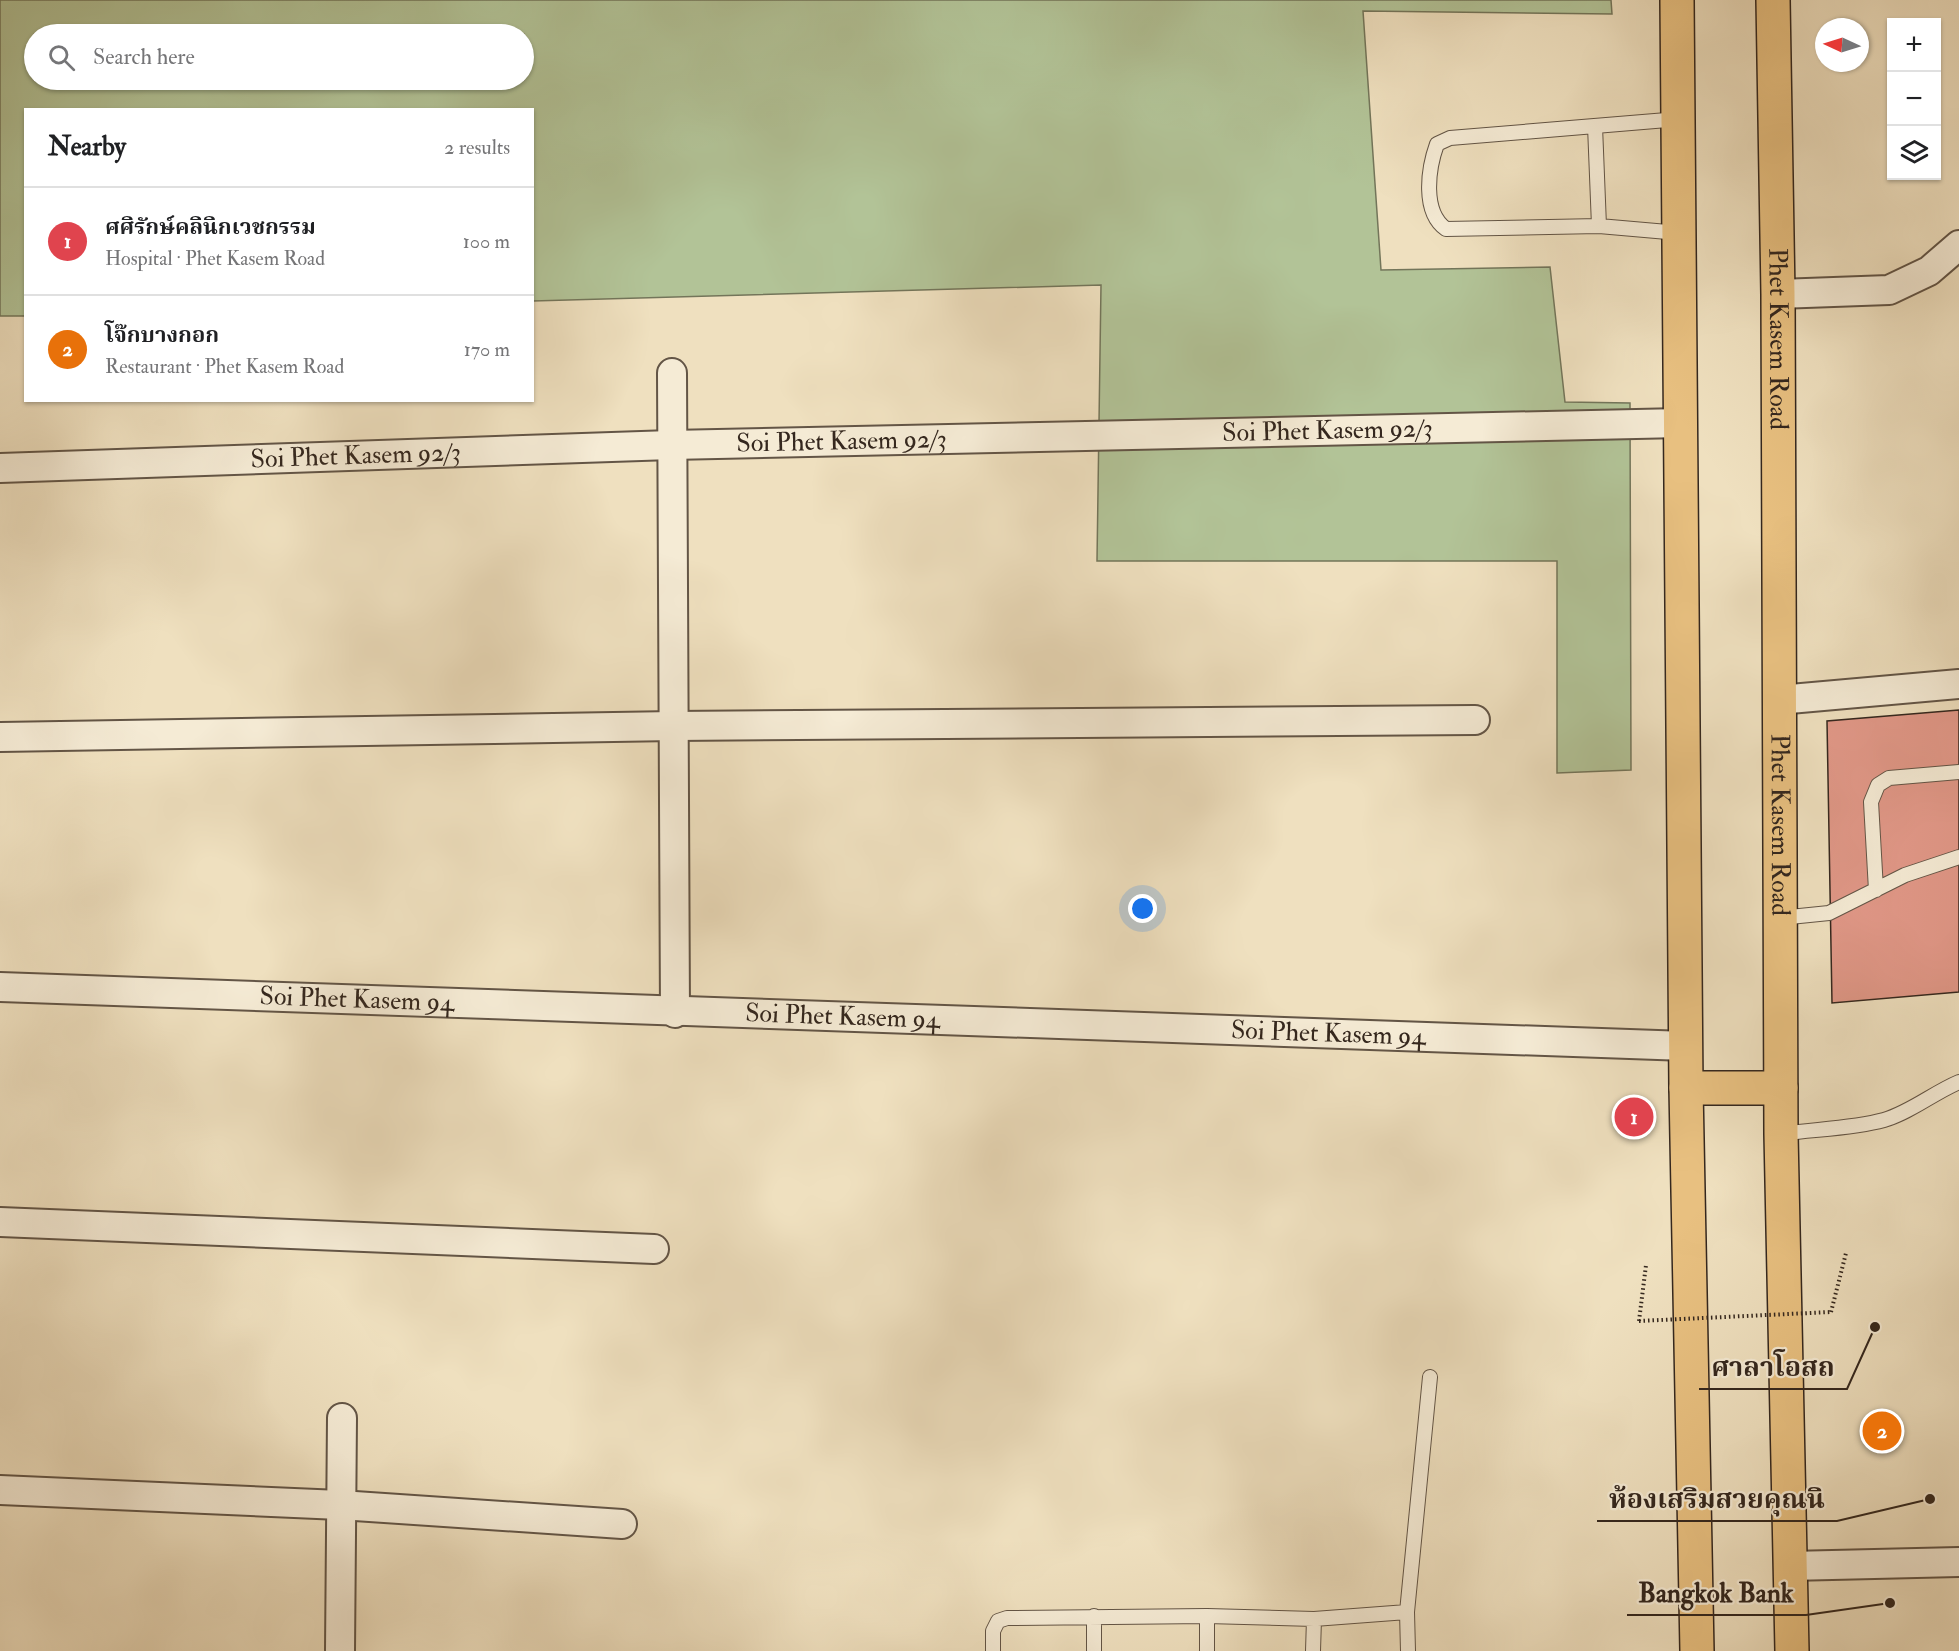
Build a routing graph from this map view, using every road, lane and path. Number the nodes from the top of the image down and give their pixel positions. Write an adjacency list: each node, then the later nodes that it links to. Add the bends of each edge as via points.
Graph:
1 (1677, 0): 3 (main road)
2 (1773, 0): 8 (main road, Phet Kasem Road)
3 (1678, 119): 4 (lane); 6 (main road)
4 (1595, 126): 5 (lane); 5 (lane, via 1450,138 1437,144 1431,160 1430,209 1435,222 1446,229)
5 (1599, 226): 6 (lane)
6 (1679, 233): 10 (main road)
7 (1959, 245): 8 (street, via 1929,271 1889,290)
8 (1778, 294): 14 (main road, Phet Kasem Road)
9 (672, 373): 11 (street)
10 (1681, 423): 11 (street, Soi Phet Kasem 92/3); 24 (main road)
11 (670, 445): 12 (street, Soi Phet Kasem 92/3); 16 (street)
12 (0, 468)
13 (1959, 684): 14 (street)
14 (1778, 700): 21 (main road, Phet Kasem Road)
15 (1475, 720): 16 (street)
16 (674, 726): 17 (street); 23 (street)
17 (0, 737)
18 (1959, 772): 20 (lane, via 1889,778 1878,785 1871,802)
19 (1959, 857): 20 (lane, via 1905,875)
20 (1876, 890): 21 (lane, via 1829,913)
21 (1780, 918): 27 (main road, Phet Kasem Road)
22 (0, 987): 23 (street, Soi Phet Kasem 94)
23 (675, 1013): 24 (street, Soi Phet Kasem 94)
24 (1686, 1046): 26 (main road)
25 (1959, 1082): 28 (lane, via 1883,1120)
26 (1686, 1088): 27 (main road); 50 (main road)
27 (1781, 1088): 28 (main road, Phet Kasem Road)
28 (1781, 1134): 39 (main road, Phet Kasem Road)
29 (0, 1222): 30 (street)
30 (654, 1250)
31 (1846, 1253): 32 (path, bridge, via 1831,1312 1639,1321)
32 (1646, 1265)
33 (1431, 1377): 40 (lane)
34 (342, 1418): 36 (street)
35 (0, 1490): 36 (street)
36 (339, 1505): 37 (street); 44 (street)
37 (622, 1524)
38 (1959, 1562): 39 (street)
39 (1790, 1566): 51 (main road, Phet Kasem Road)
40 (1407, 1612): 43 (lane); 49 (lane)
41 (1094, 1616): 42 (lane); 45 (lane, via 998,1621 993,1631); 46 (lane)
42 (1207, 1616): 43 (lane); 47 (lane)
43 (1314, 1619): 48 (lane)
44 (340, 1651)
45 (993, 1651)
46 (1094, 1651)
47 (1207, 1651)
48 (1313, 1651)
49 (1408, 1651)
50 (1697, 1651)
51 (1792, 1651)

